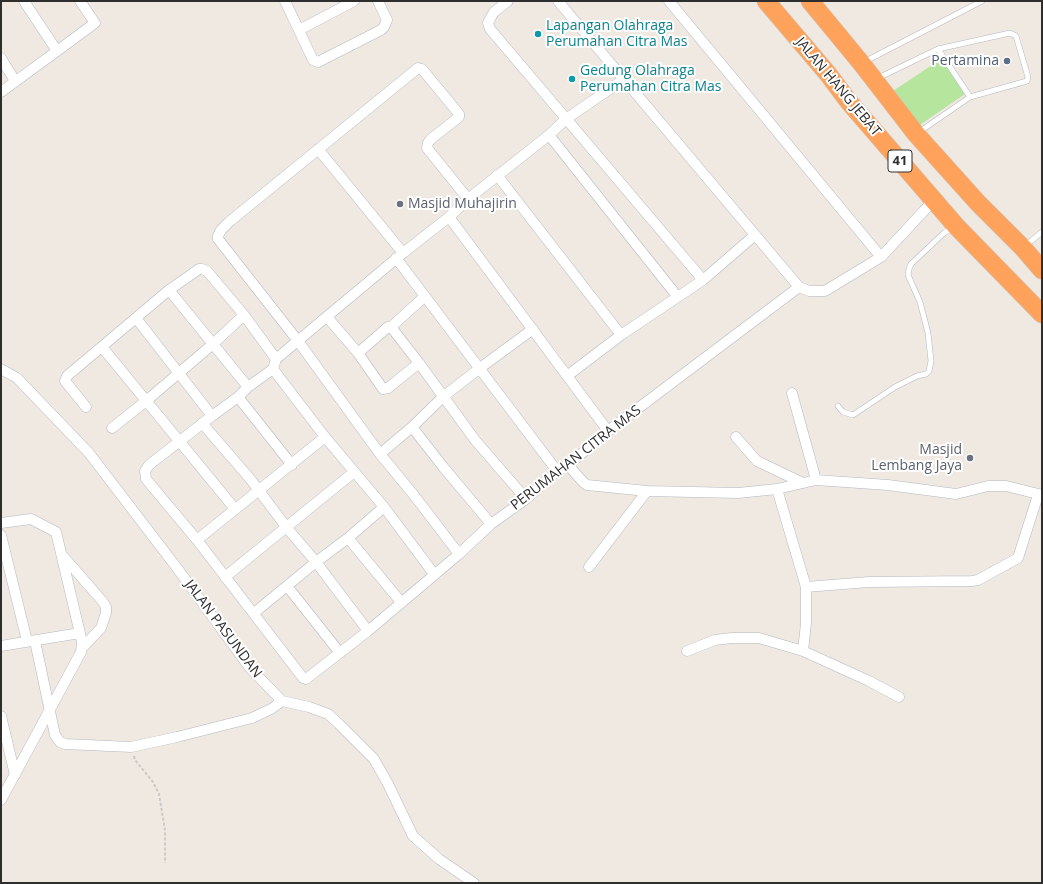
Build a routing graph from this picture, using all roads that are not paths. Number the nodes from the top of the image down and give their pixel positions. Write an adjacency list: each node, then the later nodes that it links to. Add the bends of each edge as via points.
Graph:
1 (24, 1): 14 (street)
2 (80, 1): 14 (street, via 95,23)
3 (285, 1): 12 (street)
4 (354, 1): 12 (street)
5 (378, 1): 12 (street, via 387,20 384,27 320,62 313,60)
6 (508, 1): 22 (street, via 490,18 490,28)
7 (558, 1): 17 (street)
8 (669, 1): 35 (street)
9 (766, 1): 28 (highway, JALAN HANG JEBAT / 41)
10 (810, 1): 16 (highway)
11 (982, 1): 16 (lane)
12 (299, 30)
13 (938, 49): 18 (lane); 21 (lane); 21 (lane, via 1015,34 1027,81)
14 (57, 51): 19 (street)
15 (1, 58): 19 (street)
16 (862, 64): 18 (highway)
17 (623, 80): 22 (street); 32 (street)
18 (874, 80): 23 (highway)
19 (15, 81): 20 (street)
20 (1, 92)
21 (970, 97): 23 (lane)
22 (566, 119): 24 (street); 37 (street)
23 (916, 134): 33 (highway, via 978,203)
24 (549, 135): 26 (street); 40 (street)
25 (318, 149): 27 (street, via 421,68 460,115 431,139 427,148); 34 (street); 49 (street, via 229,222 218,236 218,240)
26 (497, 175): 27 (street); 48 (street)
27 (468, 199): 29 (street)
28 (934, 200): 30 (highway, JALAN HANG JEBAT / 41); 35 (street)
29 (449, 217): 34 (street); 47 (street)
30 (956, 226): 42 (highway, JALAN HANG JEBAT / 41); 64 (lane, via 944,233 911,264 909,269 908,275 920,302 928,333 931,361 929,371 894,387 853,415 843,412)
31 (1042, 232): 33 (lane)
32 (755, 235): 37 (street); 38 (street)
33 (1023, 248): 36 (highway)
34 (399, 255): 41 (street); 44 (street)
35 (881, 257): 38 (street, via 825,291)
36 (1042, 270)
37 (703, 280): 40 (street)
38 (799, 288): 70 (street, PERUMAHAN CITRA MAS)
39 (169, 290): 43 (street, via 202,269 207,271); 45 (street); 50 (street)
40 (676, 296): 48 (street)
41 (424, 297): 46 (street); 55 (street)
42 (1042, 314)
43 (244, 315): 50 (street); 54 (street)
44 (327, 317): 49 (street); 52 (street)
45 (136, 318): 51 (street); 57 (street)
46 (392, 328): 52 (street, via 388,327); 53 (street)
47 (533, 329): 55 (street); 58 (street)
48 (621, 335): 58 (street)
49 (298, 341): 54 (street); 74 (street)
50 (213, 344): 57 (street); 59 (street)
51 (102, 347): 63 (street); 65 (street, via 67,376 65,381)
52 (358, 353): 53 (street, via 384,389)
53 (419, 362): 61 (street)
54 (274, 364): 59 (street); 72 (street)
55 (480, 368): 61 (street); 77 (street)
56 (1, 369): 113 (street, JALAN PASUNDAN, via 17,378 89,452 250,668)
57 (178, 373): 63 (street); 66 (street)
58 (567, 376): 70 (street)
59 (248, 387): 62 (street)
60 (792, 393): 79 (street)
61 (444, 396): 68 (street); 85 (street, via 475,440)
62 (238, 397): 66 (street); 75 (street)
63 (146, 401): 69 (street); 73 (street)
64 (838, 406)
65 (86, 407)
66 (212, 416): 67 (street)
67 (202, 423): 73 (street); 83 (street, via 251,480)
68 (412, 427): 74 (street); 89 (street)
69 (112, 428)
70 (608, 431): 76 (street, PERUMAHAN CITRA MAS)
71 (736, 437): 80 (street, via 757,461)
72 (325, 438): 75 (street); 78 (street)
73 (179, 441): 87 (street); 93 (street, via 148,465 145,471 146,479)
74 (380, 454): 95 (street)
75 (292, 465): 83 (street)
76 (568, 465): 77 (street, PERUMAHAN CITRA MAS); 82 (street, via 588,485)
77 (557, 471): 85 (street, PERUMAHAN CITRA MAS)
78 (354, 472): 86 (street); 90 (street)
79 (816, 480): 80 (street); 84 (street, via 888,485 956,494 988,486 1006,486)
80 (803, 483): 81 (street)
81 (777, 489): 82 (street, via 738,493); 101 (street)
82 (647, 490): 97 (street)
83 (258, 492): 87 (street); 90 (street)
84 (1040, 495): 101 (street, via 1018,558 978,580 869,582)
85 (526, 499): 89 (street, PERUMAHAN CITRA MAS)
86 (384, 507): 92 (street); 98 (street)
87 (235, 509): 93 (street)
88 (1, 523): 94 (street, via 31,519 56,532)
89 (491, 524): 95 (street, PERUMAHAN CITRA MAS)
90 (287, 528): 96 (street); 99 (street)
91 (1, 534): 106 (street)
92 (348, 538): 96 (street); 102 (street)
93 (197, 540): 99 (street)
94 (61, 554): 105 (street); 108 (street, via 106,607 101,628)
95 (459, 554): 98 (street, PERUMAHAN CITRA MAS)
96 (316, 562): 100 (street); 104 (street)
97 (589, 567)
98 (434, 574): 102 (street, PERUMAHAN CITRA MAS)
99 (225, 577): 103 (street)
100 (287, 586): 103 (street); 111 (street)
101 (806, 587): 110 (street)
102 (401, 602): 104 (street, PERUMAHAN CITRA MAS)
103 (254, 614): 111 (street, PERUMAHAN CITRA MAS, via 306,680)
104 (368, 632): 111 (street, PERUMAHAN CITRA MAS)
105 (80, 633): 106 (street); 108 (street)
106 (31, 642): 107 (street); 114 (street)
107 (1, 646)
108 (82, 648): 114 (street)
109 (687, 651): 110 (street, via 715,640 759,638)
110 (804, 651): 112 (street)
111 (340, 654)
112 (899, 697)
113 (282, 701): 114 (street, via 252,718 131,747 60,742 55,735); 118 (street, via 328,714 339,724 374,759 413,836 439,859)
114 (50, 710): 116 (street)
115 (1, 716): 116 (street)
116 (15, 774): 117 (street)
117 (1, 800)
118 (474, 883)

